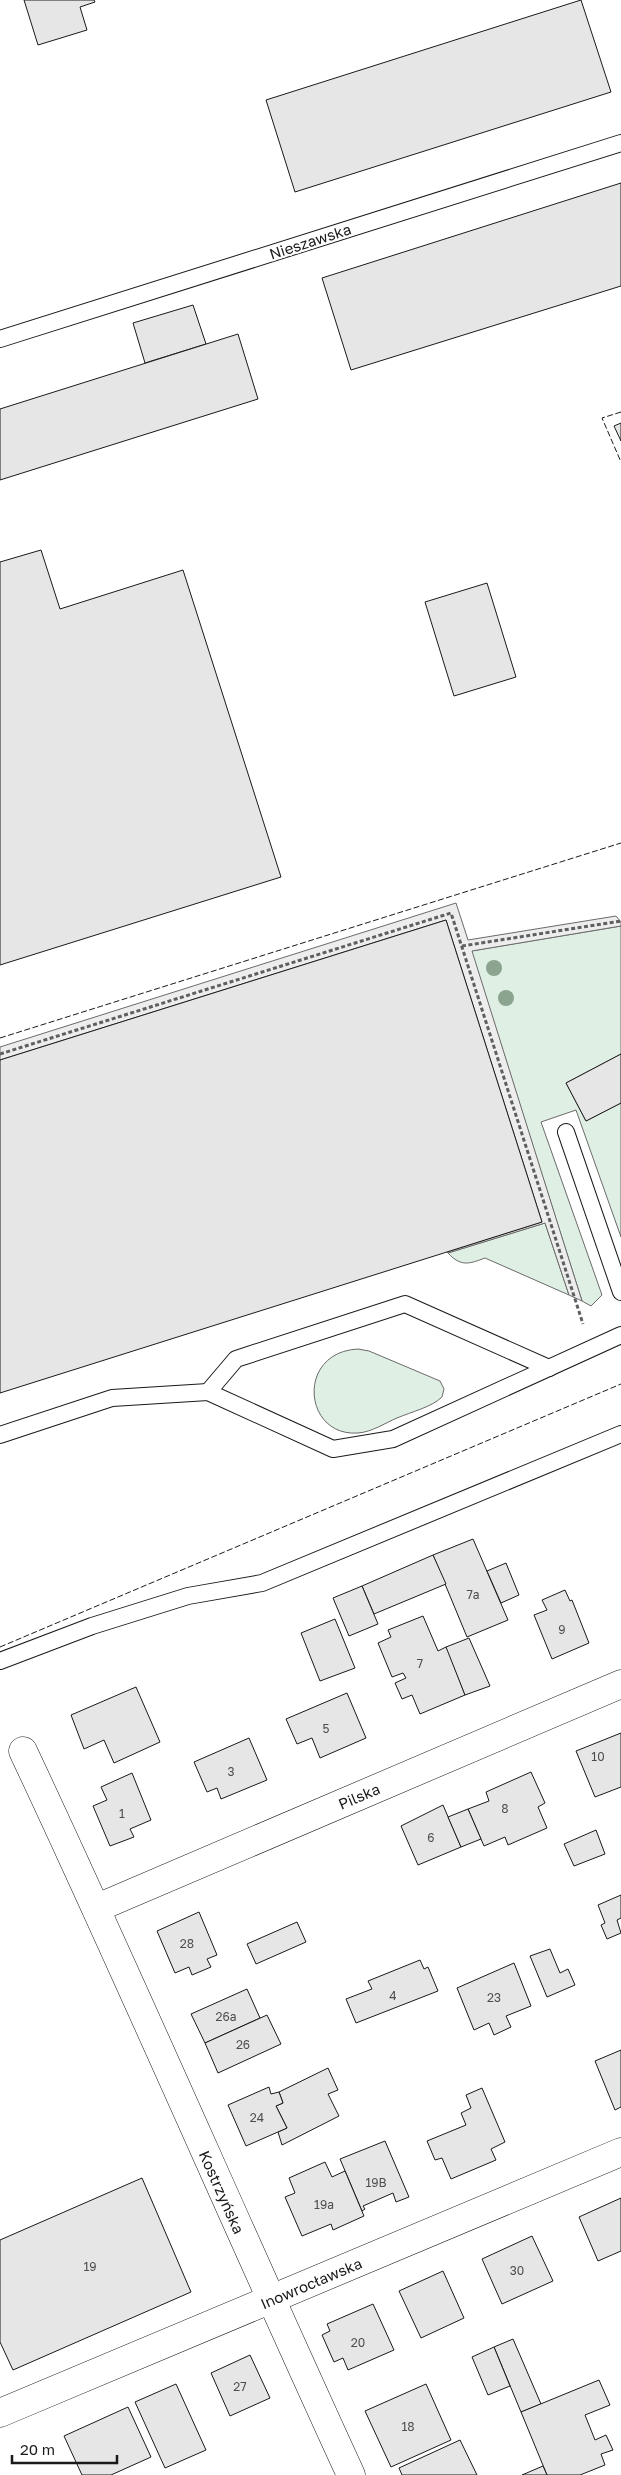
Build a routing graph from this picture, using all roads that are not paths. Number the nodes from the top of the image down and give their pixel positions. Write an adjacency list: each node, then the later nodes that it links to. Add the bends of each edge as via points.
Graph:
1 (621, 143): 2 (lane, Nieszawska)
2 (0, 339)
3 (566, 1132): 4 (lane)
4 (621, 1292)
5 (621, 1335): 6 (lane)
6 (549, 1368): 7 (lane, via 393,1439 333,1449); 7 (lane, via 405,1304 236,1359)
7 (208, 1392): 9 (lane, via 112,1398)
8 (621, 1434): 10 (lane, via 262,1584 188,1596 92,1626)
9 (0, 1435)
10 (0, 1661)
11 (621, 1684): 13 (street, Pilska)
12 (23, 1751): 13 (street, Kostrzyńska)
13 (97, 1908): 15 (street, Kostrzyńska)
14 (621, 2152): 15 (street, Inowrocławska)
15 (270, 2300): 16 (street, Inowrocławska); 17 (street, Kostrzyńska)
16 (0, 2413)
17 (351, 2475)

